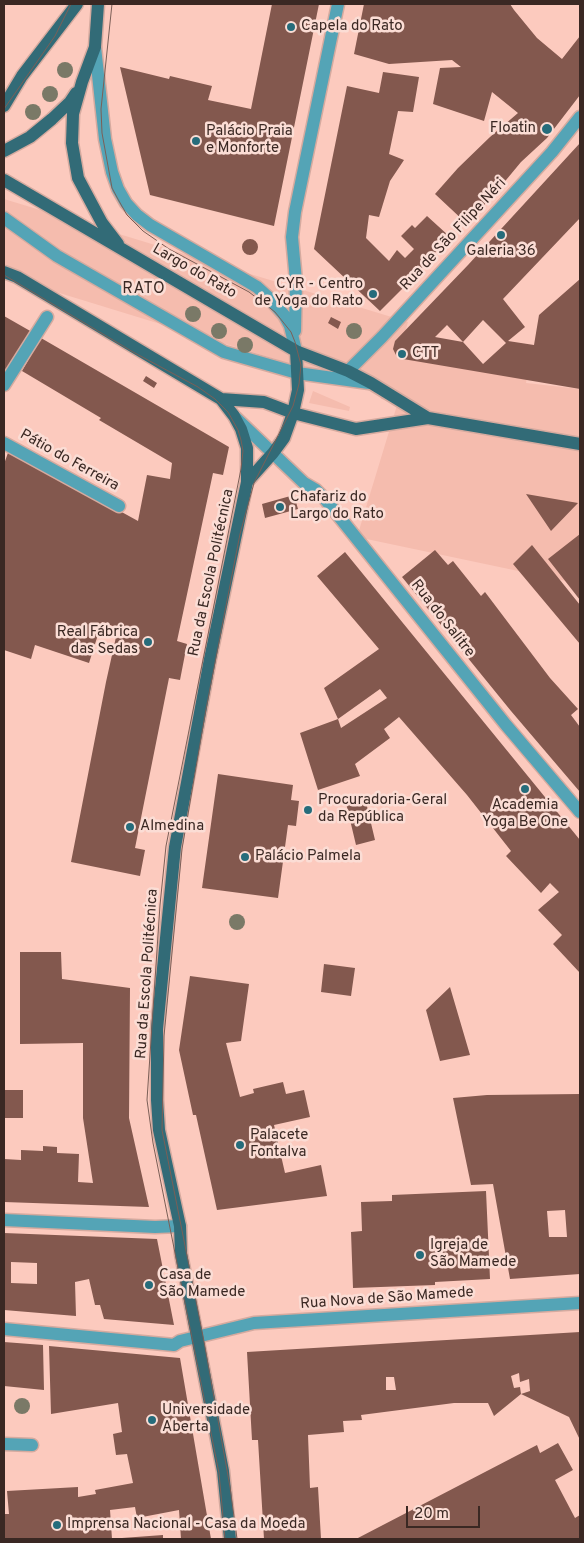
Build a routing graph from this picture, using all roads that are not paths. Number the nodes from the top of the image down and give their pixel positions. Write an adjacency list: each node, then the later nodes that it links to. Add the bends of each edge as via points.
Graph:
1 (76, 4): 5 (main road)
2 (98, 4): 4 (main road)
3 (338, 4): 18 (street, via 295,212 292,237)
4 (95, 47): 6 (main road); 18 (street, via 106,139 115,180 126,203 150,225 268,297 290,326)
5 (22, 76): 7 (main road); 8 (main road)
6 (82, 82): 10 (main road, via 70,102 52,119 30,137); 13 (main road, via 73,114 72,143 78,178 102,223)
7 (4, 88)
8 (4, 106)
9 (580, 117): 19 (street, Rua de São Filipe Néri, via 552,152)
10 (4, 151)
11 (4, 180): 13 (main road, Largo do Rato)
12 (4, 218): 20 (street, via 57,256 216,348)
13 (121, 248): 18 (main road, Largo do Rato)
14 (4, 263): 16 (main road)
15 (4, 272): 16 (main road)
16 (17, 277): 23 (main road)
17 (47, 317): 22 (street)
18 (296, 351): 19 (main road, Largo do Rato); 20 (main road, Rua da Escola Politécnica)
19 (348, 372): 21 (main road, Largo do Rato)
20 (297, 374): 21 (street); 24 (main road, Rua da Escola Politécnica, via 298,390)
21 (371, 383): 26 (main road, Largo do Rato)
22 (4, 385)
23 (222, 399): 24 (main road, via 264,402); 25 (main road)
24 (293, 414): 26 (main road, via 356,428); 29 (main road, Rua da Escola Politécnica, via 284,438)
25 (234, 416): 29 (street, Rua do Salitre); 30 (main road, via 246,448)
26 (428, 418): 28 (main road)
27 (4, 443): 31 (street, Pátio do Ferreira)
28 (580, 444)
29 (273, 453): 30 (main road, Rua da Escola Politécnica); 32 (street, Rua do Salitre, via 336,512 506,725)
30 (247, 482): 34 (main road, Rua da Escola Politécnica, via 175,847 157,1029 159,1130)
31 (119, 506)
32 (580, 812)
33 (4, 1220): 34 (street)
34 (180, 1226): 37 (main road, Rua da Escola Politécnica, via 181,1254)
35 (580, 1303): 37 (street, Rua Nova de São Mamede, via 254,1323)
36 (4, 1328): 37 (street, Rua Nova de São Mamede, via 174,1345)
37 (197, 1337): 40 (main road, Rua da Escola Politécnica, via 223,1471)
38 (4, 1444): 39 (street)
39 (32, 1445)
40 (230, 1539)

